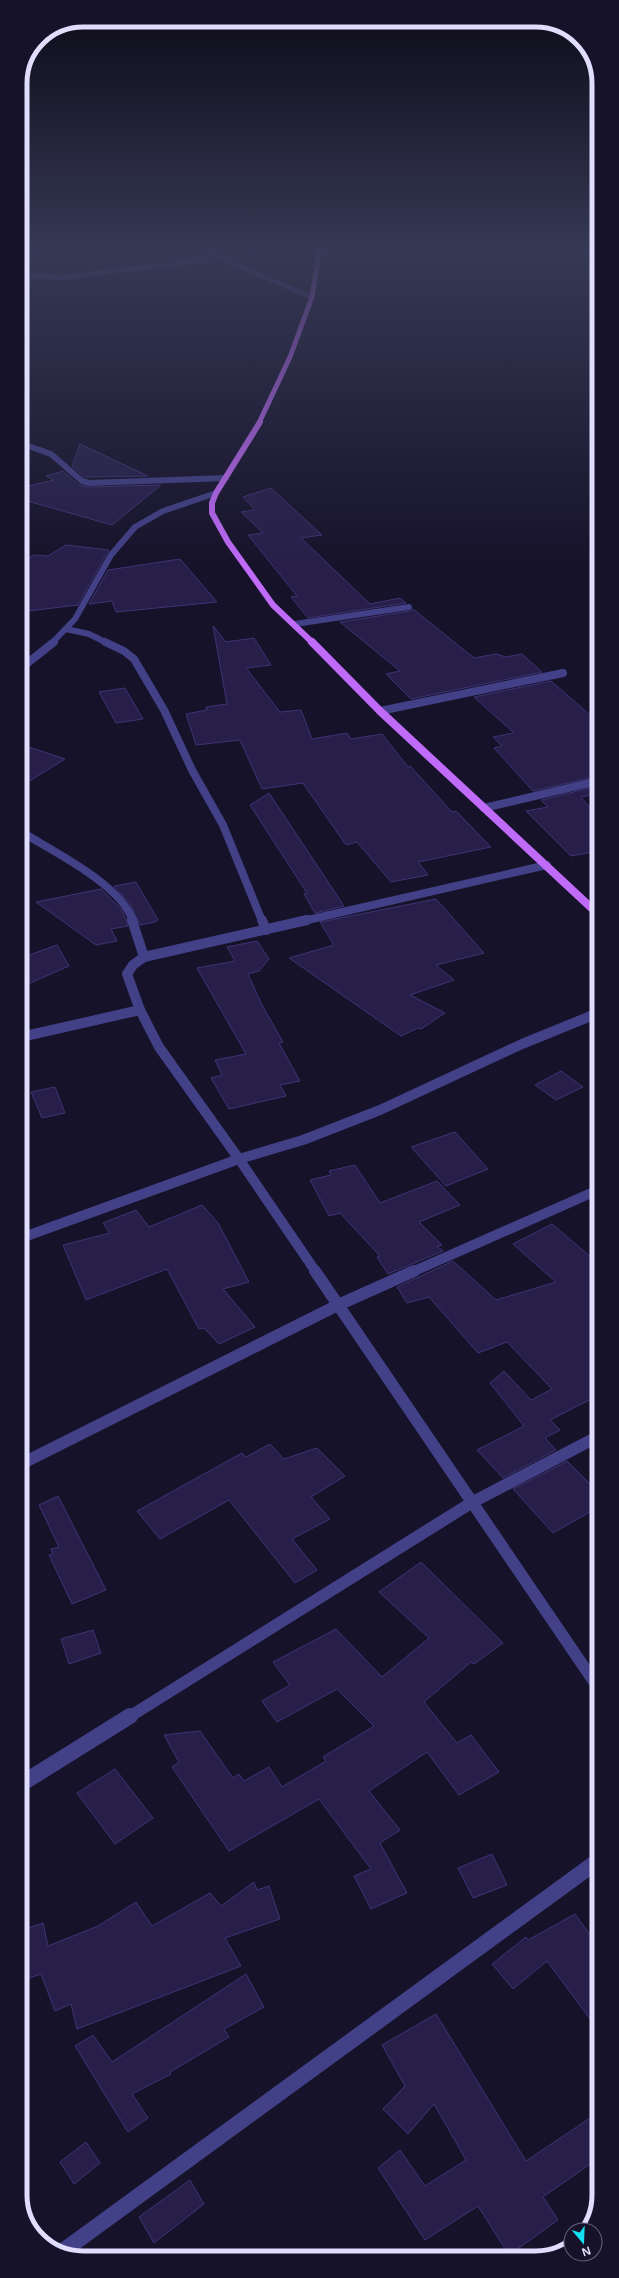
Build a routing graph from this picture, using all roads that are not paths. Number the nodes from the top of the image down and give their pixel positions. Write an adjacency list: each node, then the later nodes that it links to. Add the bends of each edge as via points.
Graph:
1 (291, 354): 3 (main road, via 258,425)
2 (27, 446): 3 (street, via 51,454 82,481 89,483)
3 (226, 478): 4 (main road)
4 (216, 493): 6 (main road, via 212,513 228,542 273,605); 7 (street, via 152,516 136,526 114,547 80,610)
5 (409, 607): 6 (street)
6 (295, 624): 10 (main road)
7 (66, 629): 8 (street); 16 (street, via 89,634 124,650 134,660 164,710 192,770 223,825)
8 (27, 663)
9 (563, 673): 10 (street)
10 (380, 712): 12 (main road)
11 (592, 782): 12 (street)
12 (484, 808): 14 (main road)
13 (27, 835): 17 (street, via 106,886 122,901 131,916)
14 (547, 865): 15 (main road); 16 (street)
15 (592, 908)
16 (266, 930): 17 (street)
17 (144, 957): 18 (street, via 133,965 127,974)
18 (140, 1010): 20 (street); 21 (street, via 159,1047)
19 (592, 1016): 21 (street, via 522,1044 380,1110 303,1140)
20 (27, 1036)
21 (239, 1160): 23 (street); 24 (street)
22 (592, 1193): 24 (street)
23 (27, 1236)
24 (338, 1305): 26 (street); 27 (street)
25 (592, 1439): 27 (street)
26 (27, 1461)
27 (471, 1503): 28 (street); 29 (street)
28 (592, 1679)
29 (27, 1780)
30 (592, 1865): 31 (street)
31 (67, 2248)

